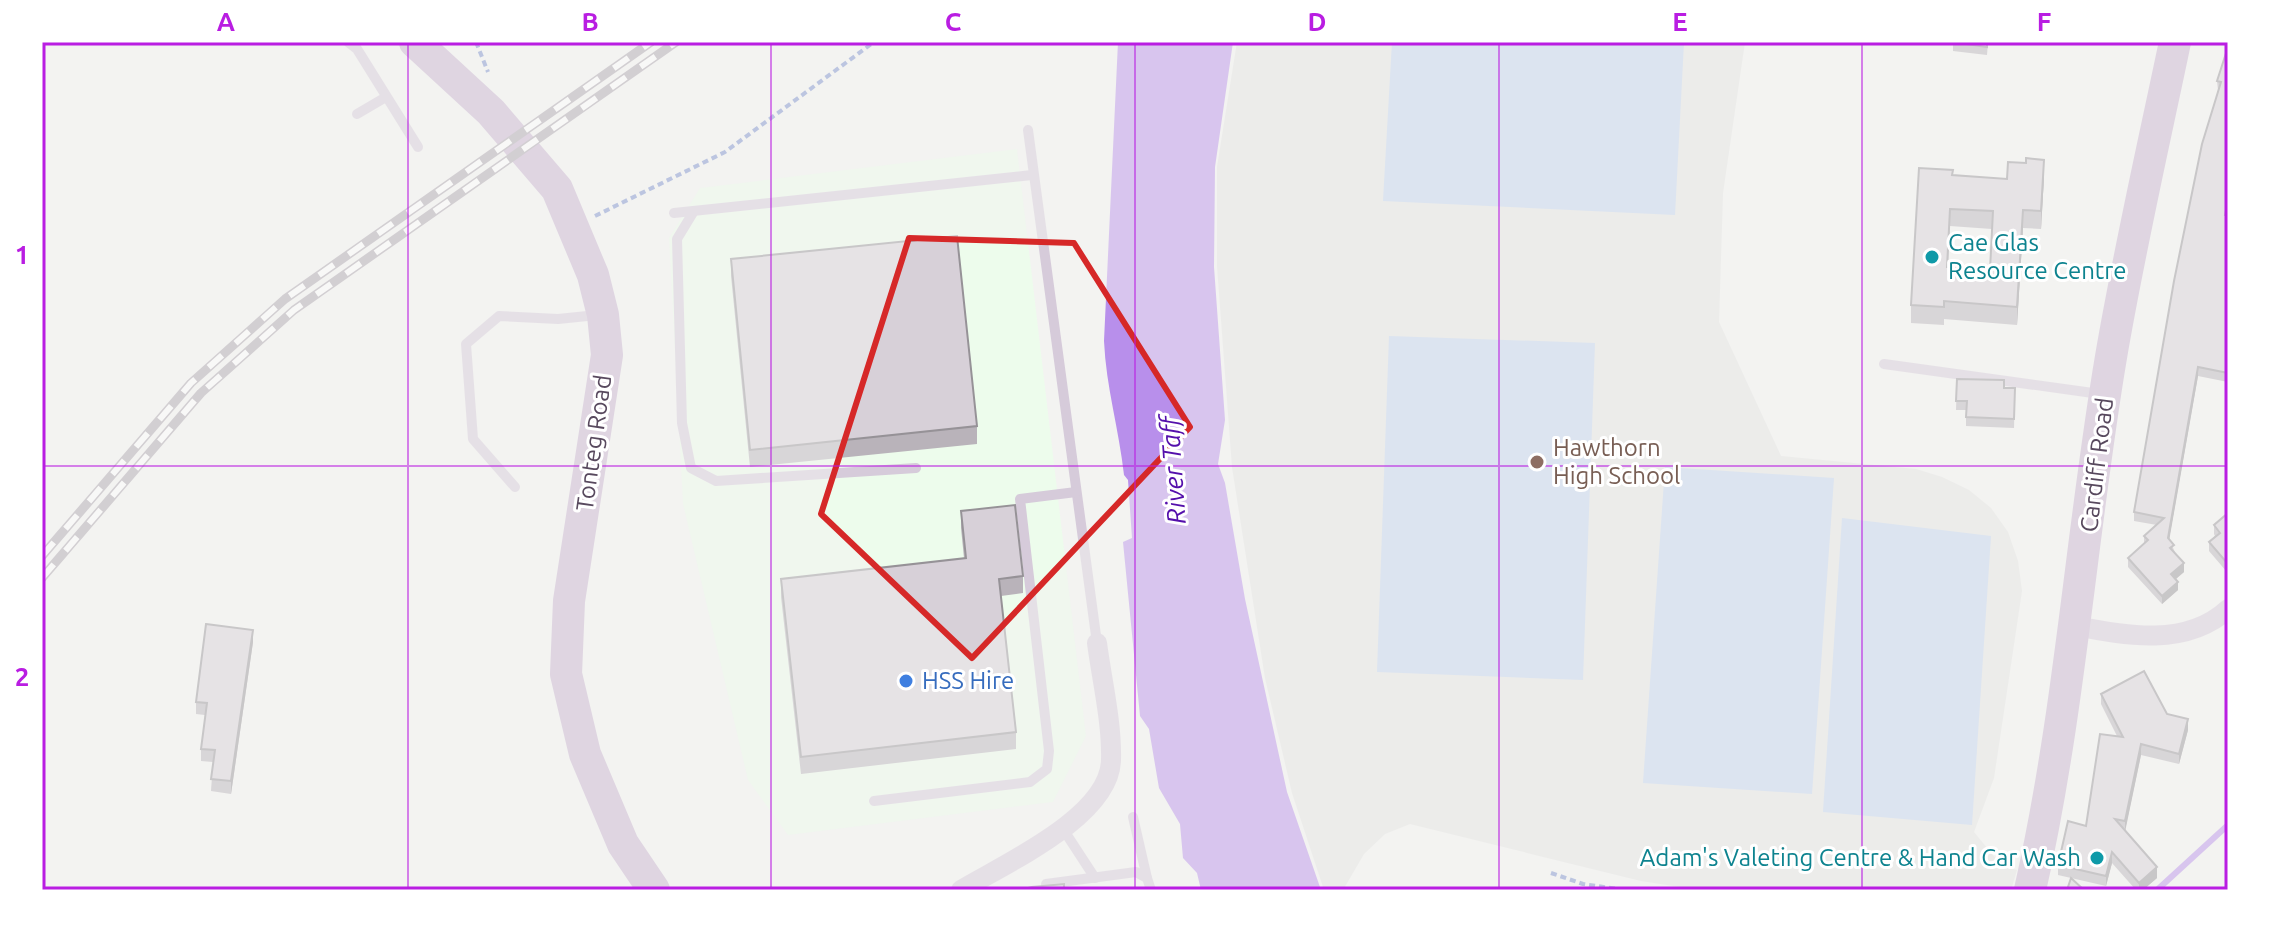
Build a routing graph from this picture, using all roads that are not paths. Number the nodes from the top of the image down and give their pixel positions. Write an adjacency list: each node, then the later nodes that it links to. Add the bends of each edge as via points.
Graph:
1 (348, 42): 4 (lane)
2 (415, 42): 11 (main road, Tonteg Road, via 491,112 557,189 593,275)
3 (2175, 42): 13 (main road, Cardiff Road)
4 (386, 97): 5 (lane); 7 (lane)
5 (357, 114)
6 (1028, 130): 8 (lane)
7 (418, 147)
8 (1032, 175): 9 (lane); 16 (lane)
9 (694, 211): 10 (lane); 14 (lane, via 677,239 682,423 691,468 716,481)
10 (674, 213)
11 (603, 315): 15 (lane, via 499,316 466,344 473,439); 26 (main road, Tonteg Road, via 607,355 569,601 566,674 585,754 623,844)
12 (1884, 364): 13 (lane)
13 (2106, 395): 18 (main road, Cardiff Road)
14 (916, 468)
15 (515, 487)
16 (1076, 492): 19 (lane); 20 (lane, via 1020,499 1047,769 1030,782)
17 (2228, 609): 18 (street, via 2217,619 2157,637)
18 (2076, 626): 29 (main road, Cardiff Road)
19 (1097, 643): 22 (street, via 1112,764 1098,796)
20 (874, 801)
21 (1133, 817): 24 (lane)
22 (1063, 829): 23 (lane); 27 (street)
23 (1095, 878): 24 (lane, via 1136,872); 25 (lane)
24 (1147, 878): 28 (lane)
25 (1046, 884)
26 (654, 890)
27 (961, 890)
28 (1151, 890)
29 (2030, 890)

